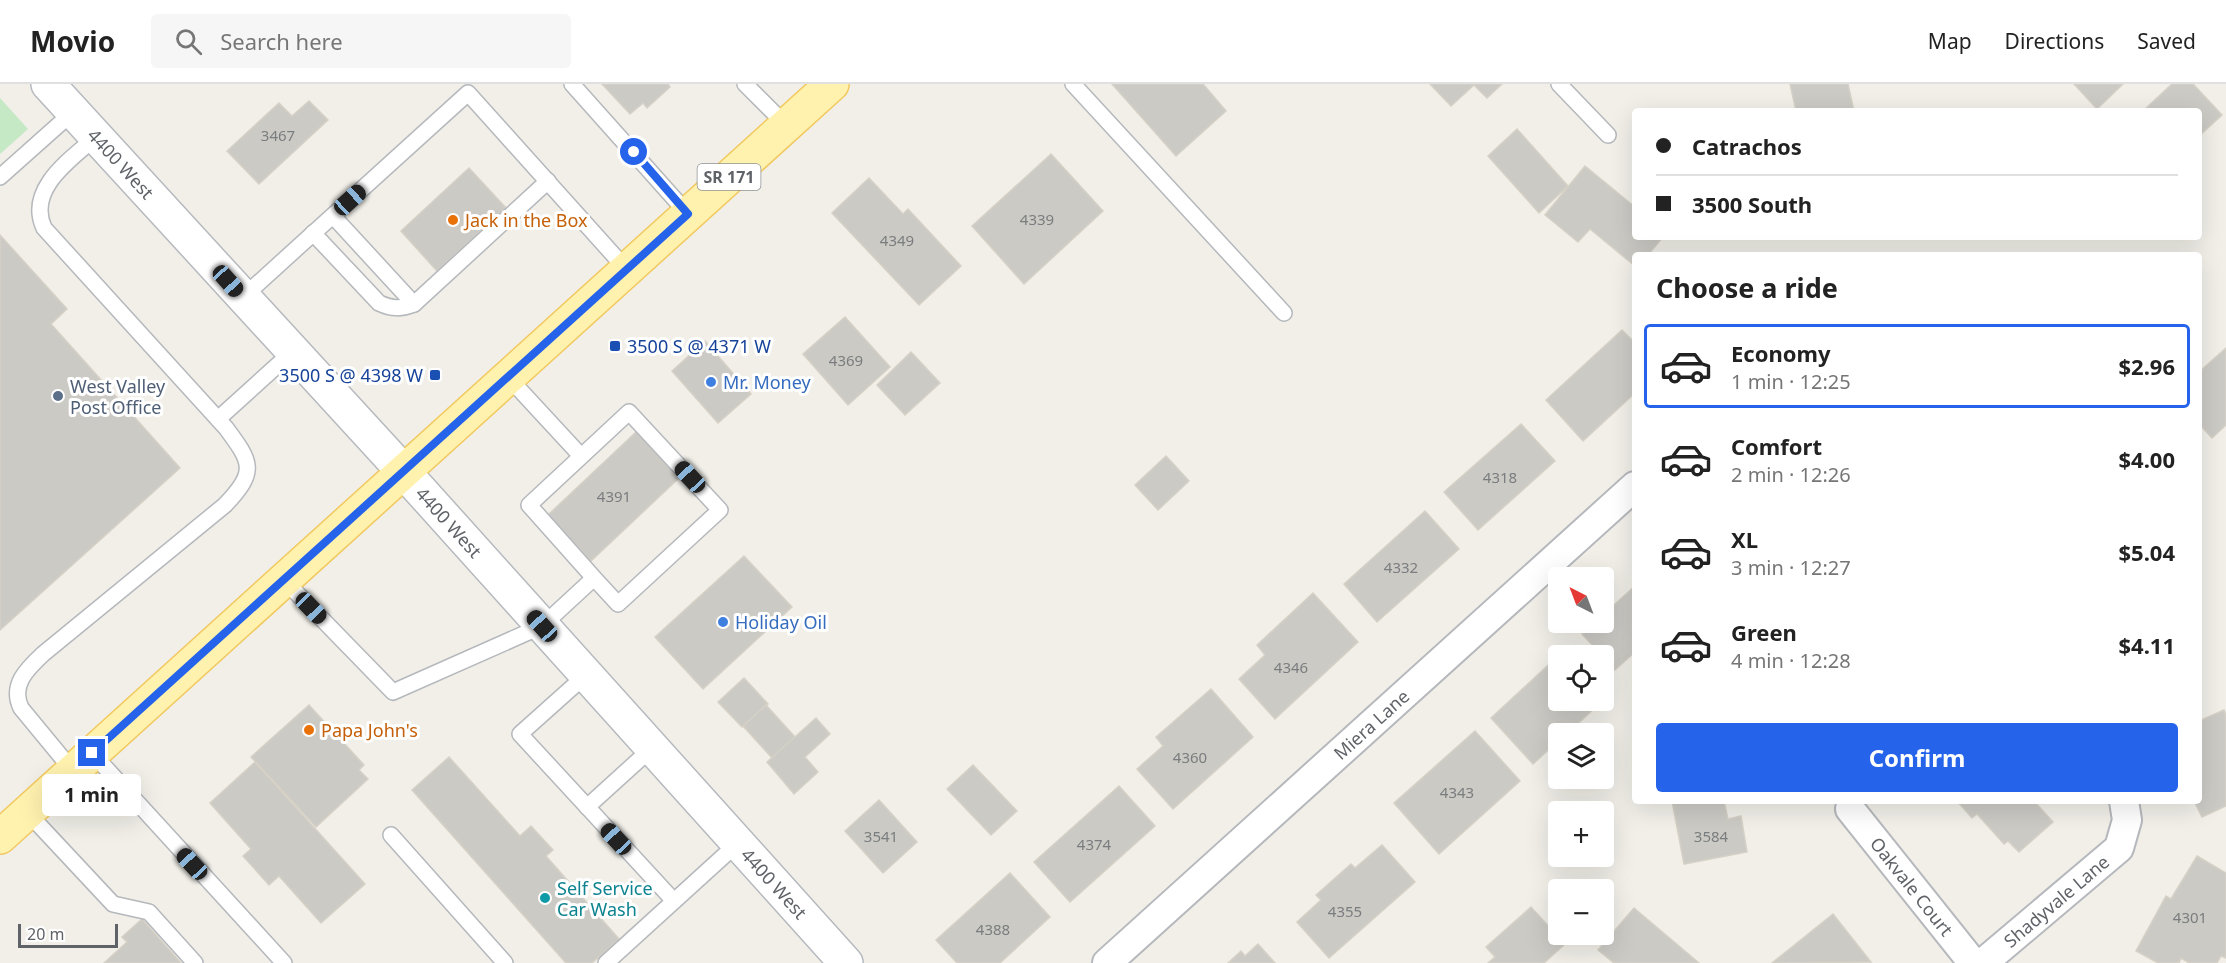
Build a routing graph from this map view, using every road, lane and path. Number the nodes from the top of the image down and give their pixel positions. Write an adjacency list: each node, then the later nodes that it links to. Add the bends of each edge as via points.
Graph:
1 (48, 84): 7 (street, 4400 West)
2 (572, 84): 13 (lane)
3 (745, 84): 8 (lane)
4 (832, 84): 8 (main road, SR 171)
5 (1073, 84): 19 (lane)
6 (1559, 84): 9 (lane)
7 (73, 112): 10 (street, 4400 West); 11 (lane)
8 (786, 125): 13 (main road, SR 171)
9 (1608, 135)
10 (96, 137): 17 (street, 4400 West); 22 (lane, via 50,181 40,205 40,219)
11 (0, 177)
12 (548, 181): 14 (lane, via 468,93); 16 (lane); 18 (lane)
13 (688, 214): 16 (main road, SR 171)
14 (333, 216): 15 (lane); 18 (lane)
15 (313, 233): 17 (lane); 18 (lane, via 379,303 403,309)
16 (627, 270): 21 (main road, SR 171)
17 (243, 297): 20 (street, 4400 West)
18 (414, 304)
19 (1284, 313)
20 (292, 352): 22 (lane); 24 (street, 4400 West)
21 (508, 376): 23 (lane); 24 (main road, SR 171)
22 (218, 419): 31 (lane, via 249,465 238,491 43,654 29,668 17,690 21,708)
23 (581, 456): 26 (lane, via 529,505); 26 (lane, via 629,412 720,510 618,604)
24 (403, 471): 27 (main road, SR 171); 28 (street, 4400 West)
25 (1632, 489): 45 (street, Miera Lane)
26 (594, 578): 28 (lane)
27 (284, 580): 28 (lane, via 393,692); 31 (main road, SR 171)
28 (542, 626): 29 (street, 4400 West)
29 (586, 675): 30 (street, 4400 West); 33 (lane, via 520,734)
30 (652, 748): 33 (lane); 38 (street, 4400 West)
31 (82, 762): 35 (main road, SR 171); 41 (lane)
32 (2124, 804): 47 (street, Shadyvale Lane, via 2127,820 2119,848)
33 (587, 807): 39 (lane)
34 (1850, 809): 46 (street, Oakvale Court)
35 (27, 812): 37 (main road, SR 171); 40 (lane, via 113,904 149,912)
36 (391, 835): 42 (lane)
37 (0, 837)
38 (738, 843): 39 (lane); 44 (street, 4400 West)
39 (674, 901): 43 (lane)
40 (195, 963)
41 (284, 963)
42 (505, 963)
43 (606, 963)
44 (846, 963)
45 (1107, 963)
46 (1973, 963)
47 (1983, 963)

